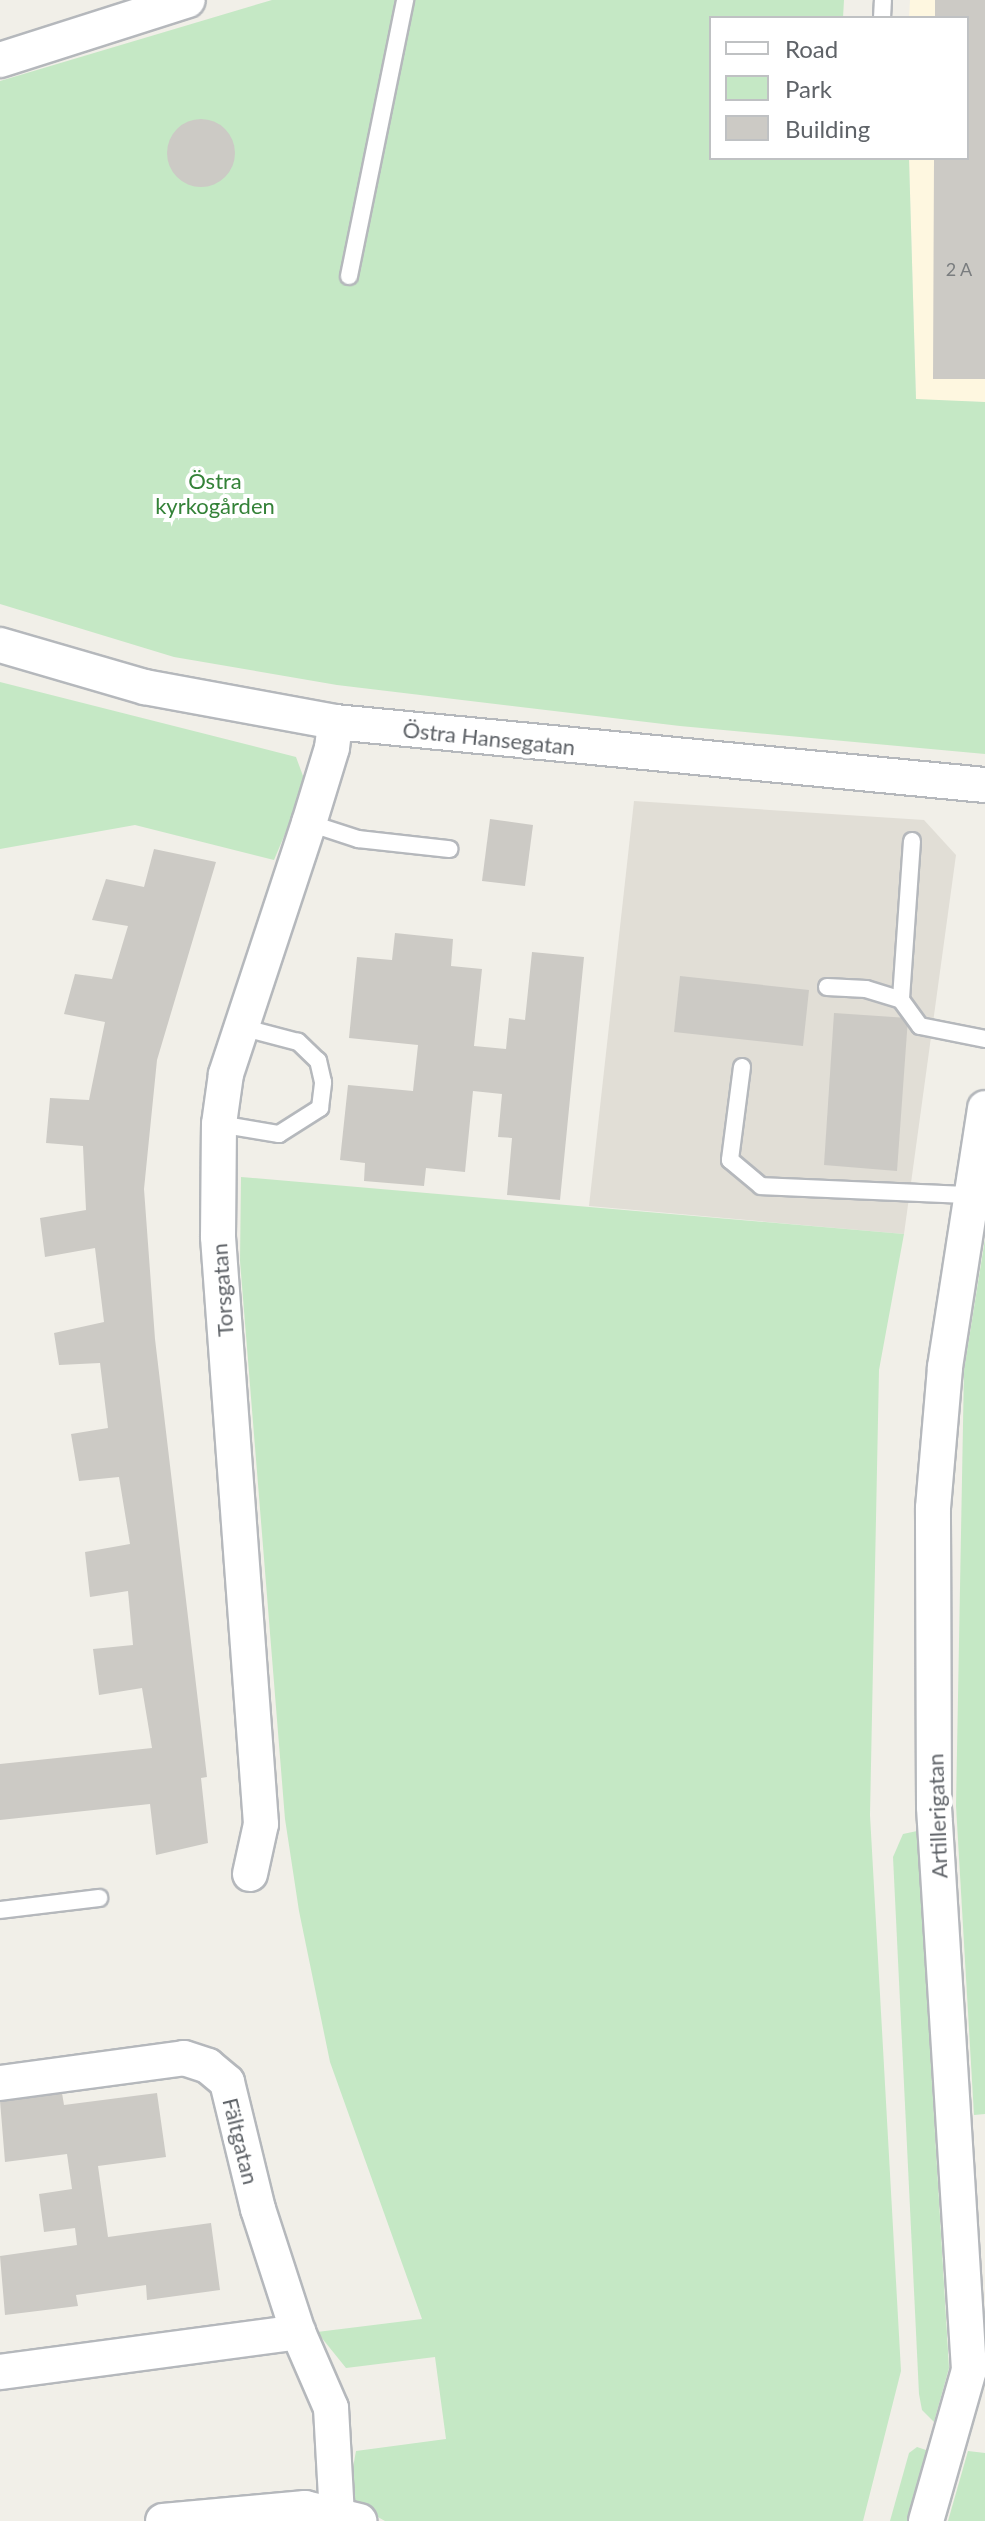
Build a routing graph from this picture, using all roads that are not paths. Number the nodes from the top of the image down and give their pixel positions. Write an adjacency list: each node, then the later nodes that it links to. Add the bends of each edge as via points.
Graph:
1 (188, 0): 3 (street)
2 (405, 0): 4 (lane)
3 (0, 60)
4 (349, 276)
5 (0, 645): 6 (street, Östra Hansegatan, via 145,687)
6 (335, 722): 7 (street, Östra Hansegatan); 8 (street, Torsgatan)
7 (985, 785)
8 (309, 823): 10 (lane, via 358,839); 13 (street, Torsgatan)
9 (912, 841): 12 (lane)
10 (449, 849)
11 (827, 987): 12 (lane, via 866,989)
12 (901, 1000): 14 (lane, via 920,1026)
13 (241, 1027): 17 (street, Torsgatan); 17 (lane, via 298,1042 318,1061 323,1082 320,1108 279,1134)
14 (985, 1039)
15 (742, 1067): 18 (lane, via 730,1160 761,1186)
16 (985, 1108): 18 (street, Artillerigatan)
17 (219, 1124): 19 (street, Torsgatan, via 218,1237 261,1824)
18 (970, 1195): 24 (street, Artillerigatan, via 945,1367 933,1508 934,1807)
19 (250, 1874)
20 (99, 1898): 21 (lane)
21 (0, 1910)
22 (0, 2083): 23 (street, Fältgatan, via 184,2058 208,2066 227,2082 258,2209)
23 (298, 2332): 25 (street); 26 (street, Fältgatan, via 331,2408)
24 (977, 2371): 28 (street, Artillerigatan)
25 (0, 2372)
26 (348, 2518): 27 (street, Fältgatan, via 305,2508)
27 (163, 2521)
28 (926, 2521)

